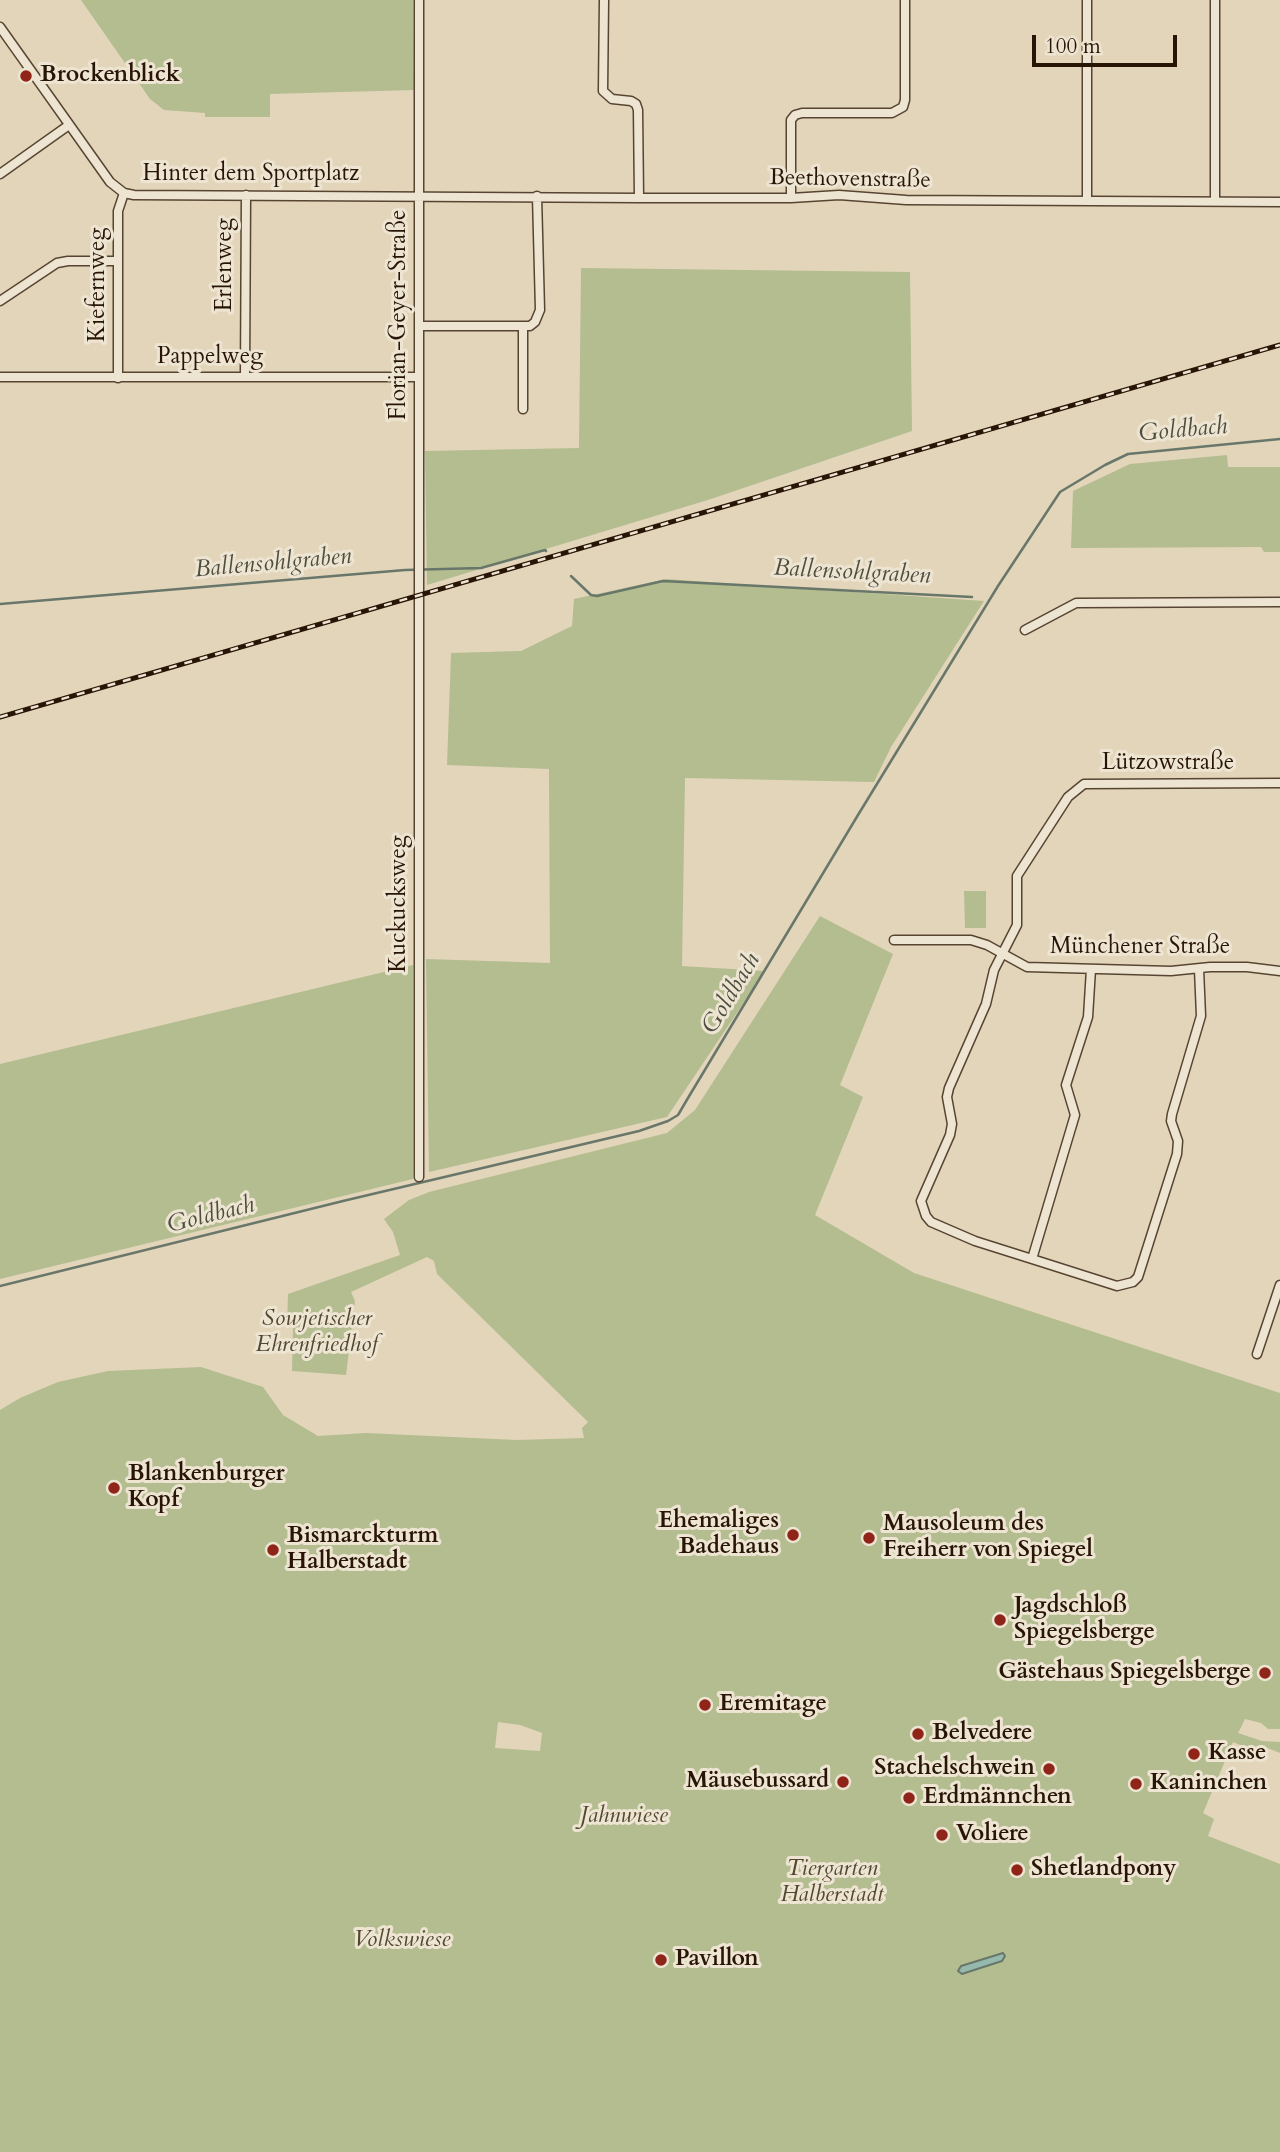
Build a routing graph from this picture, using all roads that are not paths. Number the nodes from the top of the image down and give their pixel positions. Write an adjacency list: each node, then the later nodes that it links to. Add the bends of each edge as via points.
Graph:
1 (419, 0): 11 (street, Florian-Geyer-Straße)
2 (604, 0): 13 (street, via 603,91 612,99 636,104)
3 (905, 0): 14 (street, via 903,107 892,113 795,115 791,120)
4 (1087, 0): 15 (street)
5 (1215, 0): 16 (street)
6 (0, 27): 7 (street, Hinter dem Sportplatz)
7 (69, 125): 8 (street); 9 (street, Hinter dem Sportplatz, via 110,182)
8 (0, 174)
9 (124, 193): 10 (street, Hinter dem Sportplatz); 18 (street, Kiefernweg, via 118,211)
10 (246, 195): 11 (street, Hinter dem Sportplatz); 24 (street, Erlenweg)
11 (419, 195): 12 (street, Beethovenstraße); 20 (street, Florian-Geyer-Straße)
12 (537, 196): 13 (street, Beethovenstraße); 21 (street, via 540,310 535,322)
13 (639, 198): 14 (street, Beethovenstraße)
14 (791, 198): 15 (street, Beethovenstraße)
15 (1087, 201): 16 (street, Beethovenstraße)
16 (1215, 201): 17 (street, Beethovenstraße)
17 (1280, 202)
18 (118, 261): 19 (street, via 57,263); 23 (street, Kiefernweg)
19 (0, 301)
20 (419, 326): 21 (street); 25 (street, Florian-Geyer-Straße)
21 (523, 326): 26 (street)
22 (0, 377): 23 (street, Pappelweg)
23 (118, 377): 24 (street, Pappelweg)
24 (245, 377): 25 (street, Pappelweg)
25 (419, 377): 28 (street, Florian-Geyer-Straße)
26 (523, 410)
27 (1280, 602): 29 (street, via 1076,603)
28 (419, 630): 36 (street, Kuckucksweg)
29 (1025, 630)
30 (1280, 783): 32 (street, Lützowstraße, via 1084,784 1076,789 1017,877 1017,925)
31 (894, 940): 32 (street, Münchener Straße, via 971,940)
32 (1003, 953): 33 (street, Münchener Straße, via 1027,967); 37 (street, via 949,1088 950,1135 923,1193 922,1208 931,1222)
33 (1091, 969): 34 (street, Münchener Straße); 37 (street, via 1088,1017 1066,1085 1075,1115)
34 (1199, 969): 35 (street, Münchener Straße, via 1260,967); 37 (street, via 1201,1016 1172,1114 1179,1147 1138,1277 1117,1286)
35 (1280, 971)
36 (419, 1177)
37 (1032, 1259)
38 (1280, 1285): 39 (street)
39 (1257, 1353)

